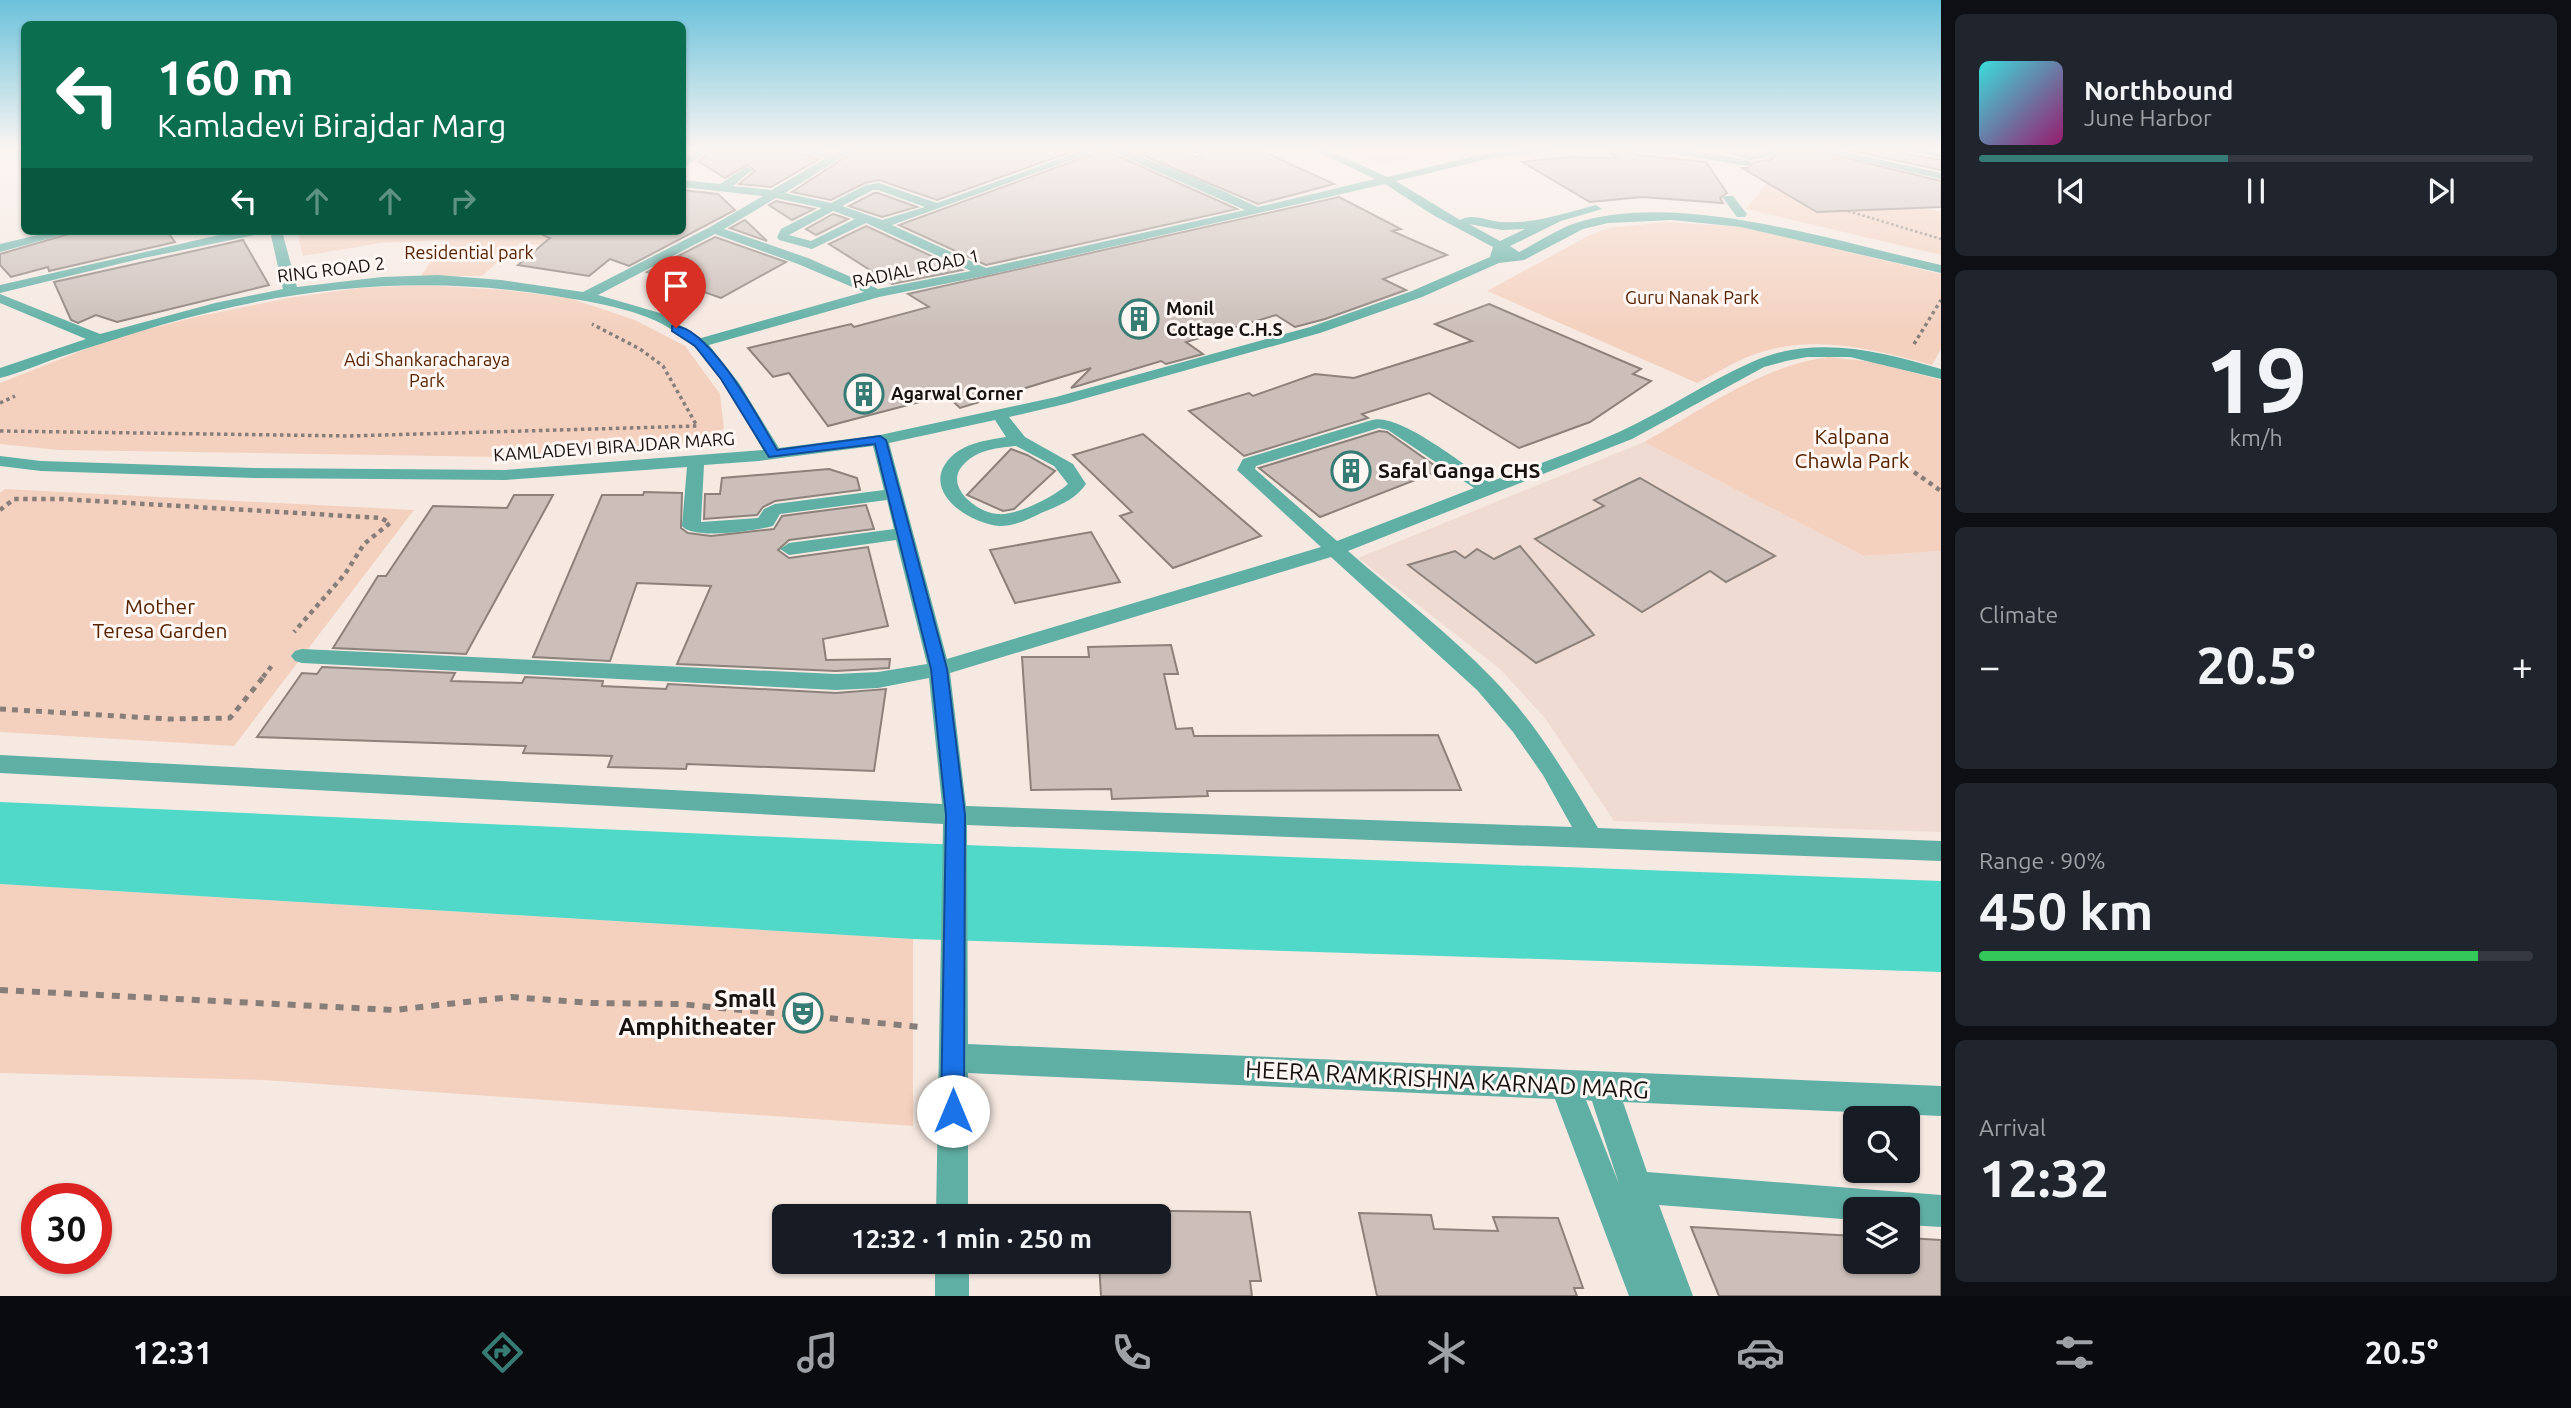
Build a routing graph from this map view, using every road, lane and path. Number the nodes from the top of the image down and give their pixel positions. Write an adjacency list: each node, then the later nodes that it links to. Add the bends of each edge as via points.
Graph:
1 (749, 209): 21 (street)
2 (830, 209): 19 (street, via 784,235 812,245)
3 (838, 209): 19 (street)
4 (882, 209): 16 (street)
5 (894, 209): 16 (street)
6 (926, 209): 19 (street)
7 (1254, 209): 14 (street)
8 (1264, 209): 14 (street, RADIAL ROAD 1)
9 (1419, 209): 27 (street)
10 (1433, 209): 17 (street)
11 (1594, 209): 20 (street, KAMLADEVI BIRAJDAR MARG)
12 (1703, 209): 18 (street, KAMLADEVI BIRAJDAR MARG)
13 (1737, 209): 18 (street)
14 (1257, 211): 30 (street, RADIAL ROAD 1)
15 (1848, 211): 25 (path)
16 (889, 212): 19 (street)
17 (1437, 212): 20 (street, via 1486,225); 27 (street)
18 (1741, 214): 28 (street, KAMLADEVI BIRAJDAR MARG)
19 (874, 221): 30 (street)
20 (1545, 224): 27 (street, KAMLADEVI BIRAJDAR MARG)
21 (714, 230): 33 (street); 34 (street)
22 (54, 235): 26 (street)
23 (236, 235): 31 (street)
24 (277, 235): 32 (street)
25 (1941, 239)
26 (0, 248)
27 (1498, 253): 29 (street, KAMLADEVI BIRAJDAR MARG, via 1519,257 1579,226 1608,219 1672,216 1741,223); 45 (street, KAMLADEVI BIRAJDAR MARG, via 1417,294 1315,330)
28 (1941, 259)
29 (1941, 269)
30 (984, 272): 33 (street, RADIAL ROAD 1)
31 (0, 289)
32 (291, 292): 34 (street, RING ROAD 2, via 438,279); 38 (street, RING ROAD 2)
33 (877, 293): 39 (street, RADIAL ROAD 1)
34 (586, 296): 39 (street, RING ROAD 2, via 652,314)
35 (0, 298): 38 (street)
36 (1941, 300): 40 (path)
37 (586, 320): 46 (path, via 663,366 697,426 433,437)
38 (96, 338): 41 (street, RING ROAD 2)
39 (699, 343): 49 (street, RING ROAD 2, via 738,393)
40 (1903, 363): 42 (street); 53 (street, via 1820,350 1778,358 1626,435)
41 (0, 373)
42 (1941, 374)
43 (19, 394): 44 (path)
44 (0, 403)
45 (999, 414): 47 (street, KAMLADEVI BIRAJDAR MARG); 48 (street)
46 (0, 432)
47 (880, 440): 49 (street, KAMLADEVI BIRAJDAR MARG); 55 (street)
48 (1018, 440): 48 (street, via 1051,455 1073,473 1077,484 1072,491 1008,520 980,517 956,502 950,472 960,458 972,450)
49 (774, 454): 51 (street, KAMLADEVI BIRAJDAR MARG)
50 (0, 461): 51 (street, KAMLADEVI BIRAJDAR MARG, via 227,472 505,475)
51 (695, 461): 55 (street, via 691,526 696,528 759,524 775,509)
52 (1914, 472): 54 (path)
53 (1489, 490): 60 (street); 60 (street, via 1394,426 1378,423 1249,463 1246,470)
54 (1941, 491)
55 (895, 497): 57 (street); 58 (street)
56 (0, 510): 61 (path, via 14,499 62,499 367,517 390,523 364,544 345,574 302,621)
57 (783, 513)
58 (904, 533): 59 (street); 63 (street)
59 (789, 549)
60 (1333, 550): 63 (street); 67 (street, via 1485,684 1551,769)
61 (295, 649): 63 (street, via 836,682)
62 (275, 662): 64 (path, via 230,718)
63 (939, 669): 66 (street)
64 (0, 709)
65 (0, 764): 66 (street)
66 (955, 825): 67 (street); 70 (street)
67 (1591, 838): 68 (street)
68 (1941, 851)
69 (0, 990): 70 (path, via 394,1010 511,997 680,1004)
70 (954, 1044): 71 (street, HEERA RAMKRISHNA KARNAD MARG); 75 (street)
71 (1566, 1085): 72 (street, HEERA RAMKRISHNA KARNAD MARG); 79 (street)
72 (1602, 1086): 73 (street, HEERA RAMKRISHNA KARNAD MARG); 74 (street)
73 (1941, 1101)
74 (1636, 1187): 76 (street); 80 (street)
75 (952, 1204)
76 (1941, 1211)
77 (952, 1274): 78 (street)
78 (952, 1296)
79 (1646, 1296)
80 (1676, 1296)

